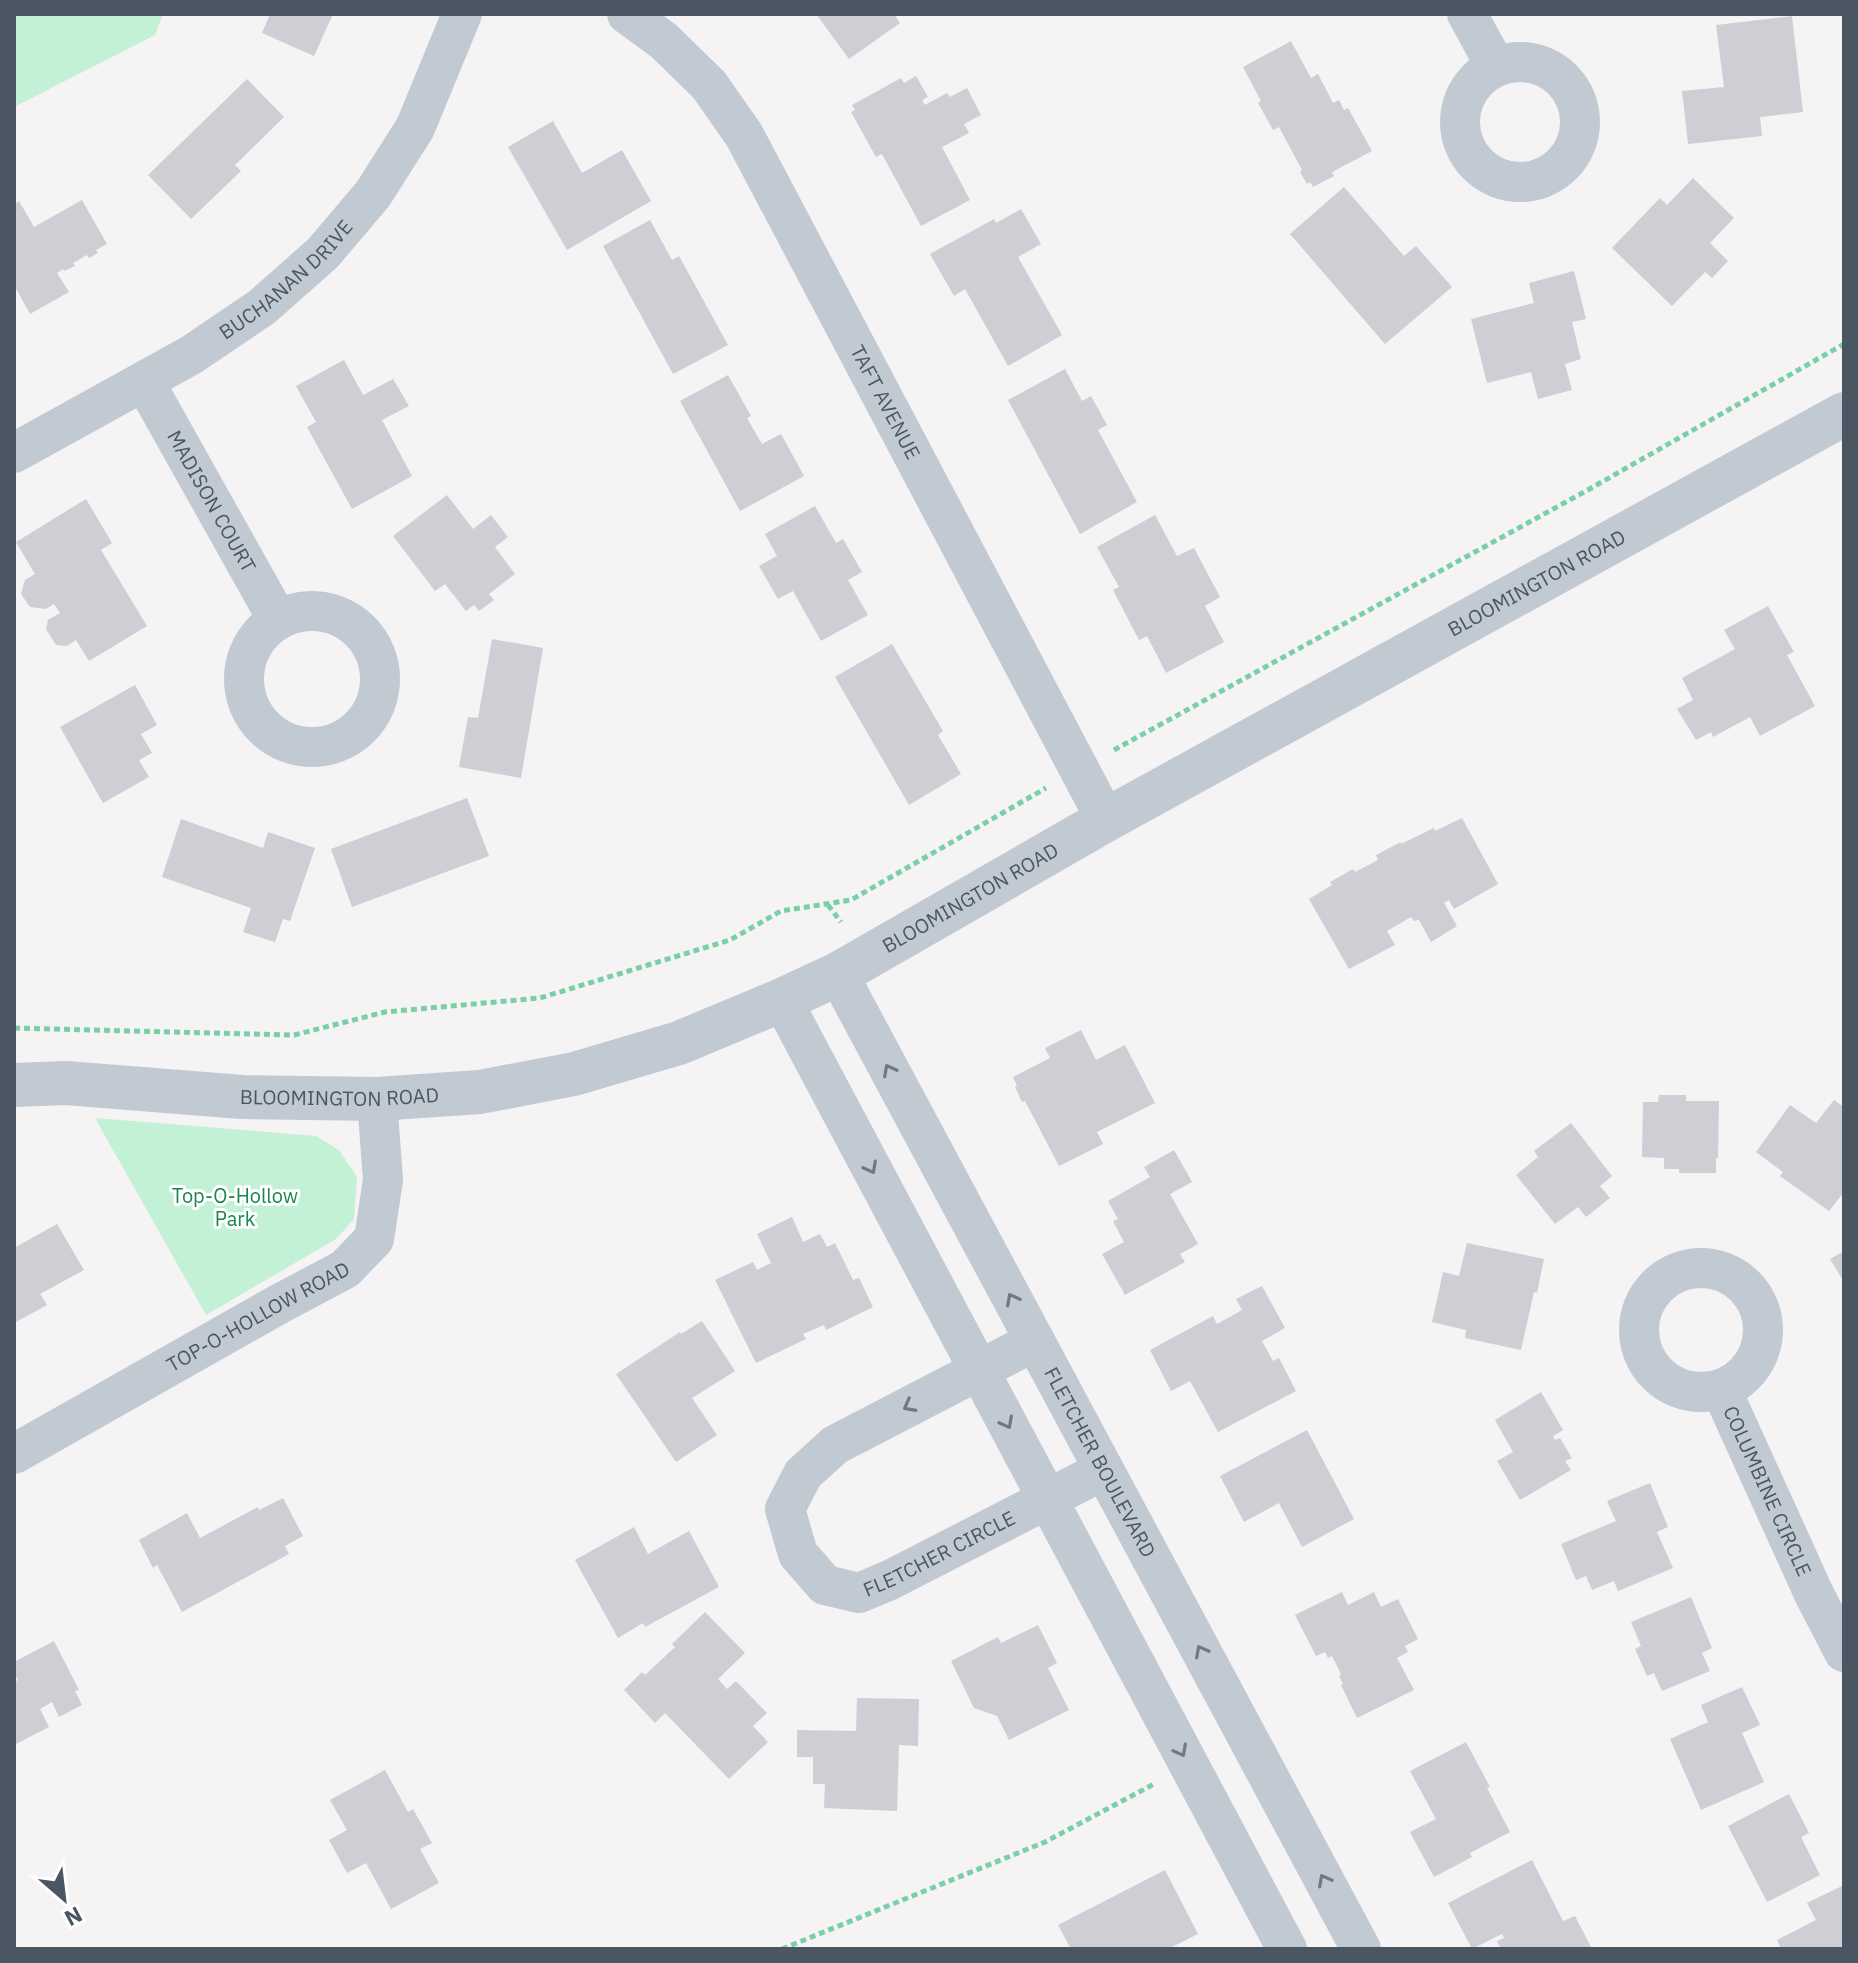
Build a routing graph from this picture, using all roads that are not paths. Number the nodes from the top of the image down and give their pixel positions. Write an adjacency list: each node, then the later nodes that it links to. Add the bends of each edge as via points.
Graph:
1 (462, 14): 5 (street, BUCHANAN DRIVE, via 415,128 373,194 323,253 262,307)
2 (627, 14): 9 (street, TAFT AVENUE, via 709,85 744,135)
3 (1467, 14): 4 (street)
4 (1496, 67)
5 (144, 381): 7 (street, BUCHANAN DRIVE); 8 (street, MADISON COURT)
6 (1844, 414): 9 (street, BLOOMINGTON ROAD)
7 (14, 453)
8 (278, 620)
9 (1106, 820): 10 (street, BLOOMINGTON ROAD)
10 (838, 974): 11 (street, BLOOMINGTON ROAD); 14 (street, FLETCHER BOULEVARD, one-way to 10)
11 (782, 1000): 13 (street, BLOOMINGTON ROAD, via 679,1043 574,1074 480,1092); 15 (street, one-way to 15)
12 (14, 1085): 13 (street, BLOOMINGTON ROAD, via 66,1083 242,1097)
13 (377, 1099): 17 (street, TOP-O-HOLLOW ROAD, via 383,1180 374,1239 345,1269)
14 (1035, 1341): 15 (street, FLETCHER CIRCLE); 18 (street, FLETCHER BOULEVARD)
15 (978, 1369): 19 (street, one-way to 19); 19 (street, FLETCHER CIRCLE, one-way to 19, via 835,1445 803,1474 785,1509 798,1554 825,1585 859,1593)
16 (1721, 1389): 20 (street, COLUMBINE CIRCLE)
17 (14, 1454)
18 (1104, 1470): 19 (street, FLETCHER CIRCLE); 23 (street, FLETCHER BOULEVARD, one-way to 18)
19 (1048, 1499): 22 (street, one-way to 22)
20 (1829, 1586): 21 (street, COLUMBINE CIRCLE)
21 (1844, 1652)
22 (1287, 1949)
23 (1361, 1949)

